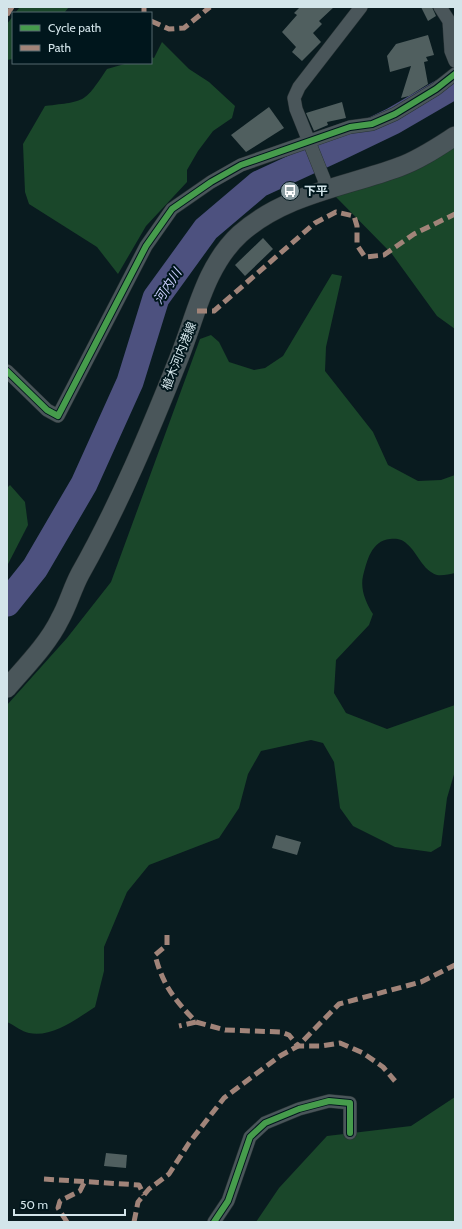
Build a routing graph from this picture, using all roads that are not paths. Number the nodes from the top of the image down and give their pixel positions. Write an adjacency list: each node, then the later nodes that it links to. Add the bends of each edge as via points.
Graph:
1 (361, 7): 6 (street, via 299,87 294,98)
2 (440, 7): 3 (street, via 449,21 451,51)
3 (455, 61)
4 (455, 74): 6 (street, via 395,114 372,124 350,127)
5 (455, 136): 7 (main road, 植木河内港線, via 401,167)
6 (311, 144): 7 (street); 8 (street, via 241,165 172,209 146,246 58,416 47,410)
7 (325, 184): 9 (main road, 植木河内港線, via 267,213 239,234 218,261 204,285 180,357 97,545 79,576 60,619 32,660)
8 (7, 371)
9 (7, 688)
10 (350, 1133): 11 (street, via 350,1103 329,1101 265,1123 250,1137 228,1201)
11 (214, 1222)

